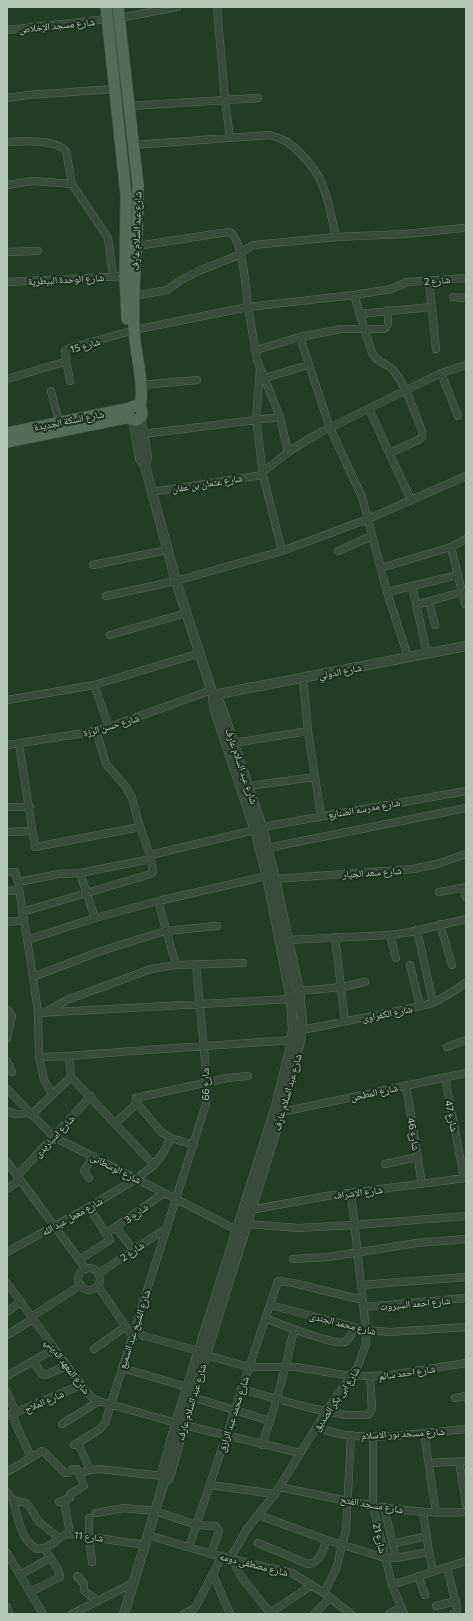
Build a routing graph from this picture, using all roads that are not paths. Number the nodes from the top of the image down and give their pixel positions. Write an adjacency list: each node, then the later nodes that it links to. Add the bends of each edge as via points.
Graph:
1 (106, 7): 5 (main road, شارع عبد السلام عارف)
2 (176, 7): 4 (street)
3 (217, 7): 10 (street)
4 (119, 12): 11 (main road, شارع عبد السلام عارف)
5 (107, 19): 6 (street, شارع مسجد الإخلاص); 7 (main road, شارع عبد السلام عارف)
6 (7, 30)
7 (115, 89): 8 (street); 24 (main road, شارع عبد السلام عارف, via 126,195)
8 (7, 98)
9 (258, 98): 10 (street)
10 (225, 100): 11 (street); 12 (street)
11 (130, 106): 14 (main road, شارع عبد السلام عارف)
12 (230, 138): 14 (street); 18 (street, via 270,135 283,138 293,145 319,175)
13 (7, 142): 15 (street, via 26,141 63,147)
14 (134, 145): 19 (main road, شارع عبد السلام عارف, via 139,204)
15 (72, 184): 16 (street, via 33,181); 23 (street, via 108,238)
16 (7, 185)
17 (462, 228): 18 (street)
18 (336, 237): 22 (street, via 253,245)
19 (137, 246): 22 (street, via 228,232 234,235); 24 (main road, شارع عبد السلام عارف)
20 (38, 251): 21 (street)
21 (7, 252)
22 (241, 253): 29 (street, via 201,270 167,290); 33 (street)
23 (113, 276): 24 (street, شارع الوحدة البيطرية); 26 (street, شارع الوحدة البيطرية)
24 (130, 276): 29 (main road, شارع عبد السلام عارف); 37 (main road, شارع عبد السلام عارف)
25 (466, 278): 27 (street, شارع 2)
26 (7, 282)
27 (429, 282): 28 (street, شارع 2, via 407,282 391,289); 32 (street)
28 (354, 295): 33 (street); 35 (street)
29 (134, 296): 37 (main road, شارع عبد السلام عارف)
30 (453, 297): 31 (street)
31 (466, 298)
32 (431, 306): 34 (street); 40 (street)
33 (248, 307): 37 (street); 39 (street)
34 (388, 310): 35 (street); 36 (street, via 386,328)
35 (359, 314): 36 (street)
36 (364, 330): 38 (street, via 341,329); 52 (street, via 375,359 394,370)
37 (131, 331): 41 (street, شارع 15, via 67,349); 50 (main road, شارع عبد السلام عارف); 54 (main road, شارع عبد السلام عارف)
38 (300, 337): 39 (street); 42 (street)
39 (256, 350): 44 (street)
40 (436, 350)
41 (66, 361): 47 (street, شارع 15); 49 (street)
42 (308, 365): 46 (street); 59 (street)
43 (466, 365): 45 (street)
44 (260, 367): 46 (street); 57 (street)
45 (441, 373): 52 (street); 55 (street)
46 (265, 378): 56 (street)
47 (7, 379)
48 (197, 380): 50 (street)
49 (70, 381)
50 (141, 385): 54 (main road, شارع عبد السلام عارف)
51 (51, 391): 58 (street)
52 (405, 391): 53 (street); 64 (street, via 423,435)
53 (369, 409): 59 (street); 64 (street)
54 (135, 412): 58 (main road, شارع السكة الجديدة); 61 (street, شارع عبد السلام عارف); 62 (main road, شارع السكة الجديدة); 65 (street, شارع عبد السلام عارف, via 140,458)
55 (458, 416)
56 (280, 417): 57 (street); 63 (street)
57 (256, 419): 61 (street); 66 (street)
58 (58, 422): 60 (main road, شارع السكة الجديدة)
59 (330, 428): 63 (street); 70 (street, via 362,497)
60 (7, 433)
61 (143, 434): 65 (street, شارع عبد السلام عارف, via 147,457)
62 (7, 442)
63 (288, 452): 66 (street)
64 (390, 453): 69 (street)
65 (145, 466): 68 (street, شارع عبد السلام عارف)
66 (263, 473): 68 (street, شارع عثمان بن عفان); 76 (street)
67 (466, 476): 69 (street)
68 (151, 492): 74 (street, شارع عبد السلام عارف)
69 (410, 500): 70 (street)
70 (368, 519): 71 (street); 76 (street)
71 (372, 536): 75 (street); 78 (street)
72 (466, 539): 73 (street)
73 (451, 547): 78 (street); 79 (street)
74 (167, 550): 77 (street); 80 (street, شارع عبد السلام عارف)
75 (338, 551)
76 (282, 552): 80 (street)
77 (93, 565)
78 (381, 568): 82 (street)
79 (458, 575): 81 (street); 83 (street)
80 (176, 581): 84 (street); 88 (street, شارع عبد السلام عارف)
81 (412, 586): 82 (street); 87 (street)
82 (387, 592): 94 (street)
83 (462, 592): 85 (street); 86 (street)
84 (106, 596)
85 (429, 601): 87 (street); 89 (street)
86 (466, 604)
87 (416, 605): 93 (street)
88 (186, 613): 90 (street); 92 (street, شارع عبد السلام عارف)
89 (435, 625)
90 (110, 635)
91 (466, 646): 93 (street, شارع الدولي)
92 (200, 653): 96 (street); 97 (street, شارع عبد السلام عارف)
93 (428, 653): 94 (street, شارع الدولي)
94 (408, 657): 95 (street, شارع الدولي)
95 (303, 678): 97 (street, شارع الدولي); 101 (street)
96 (94, 685): 98 (street); 99 (street)
97 (213, 695): 99 (street, شارع حسن الرزة); 102 (street, شارع عبد السلام عارف, via 220,704); 113 (street, شارع عبد السلام عارف, via 214,708)
98 (7, 700)
99 (109, 727): 100 (street, شارع حسن الرزة)
100 (96, 730): 103 (street, شارع حسن الرزة); 112 (street, via 108,767 130,793)
101 (308, 731): 102 (street); 105 (street)
102 (234, 743): 106 (street, شارع عبد السلام عارف)
103 (19, 744): 104 (street, شارع حسن الرزة); 109 (street)
104 (7, 746)
105 (315, 777): 106 (street); 111 (street)
106 (249, 786): 113 (street, شارع عبد السلام عارف)
107 (466, 791): 111 (street, شارع مدرسه الصنايع)
108 (7, 807): 109 (street)
109 (30, 807): 114 (street)
110 (466, 808): 116 (street)
111 (321, 816): 113 (street, شارع مدرسه الصنايع)
112 (140, 827): 114 (street, via 37,847 34,845); 118 (street)
113 (259, 829): 116 (street, شارع عبد السلام عارف); 118 (street, شارع مدرسه الصنايع); 121 (street, شارع عبد السلام عارف)
114 (32, 831): 115 (street)
115 (7, 832)
116 (268, 848): 121 (street, شارع عبد السلام عارف)
117 (466, 854): 121 (street, شارع سعد الجيار, via 413,869)
118 (150, 857): 120 (street, شارع مدرسه الصنايع); 127 (street, via 153,872 151,874)
119 (7, 872): 122 (street, via 15,872)
120 (80, 873): 122 (street, شارع مدرسه الصنايع, via 59,874); 127 (street)
121 (271, 877): 129 (street, شارع سعد الجيار); 142 (street, شارع عبد السلام عارف); 154 (street, شارع عبد السلام عارف)
122 (18, 882): 124 (street)
123 (465, 888): 126 (street); 128 (street)
124 (19, 890): 125 (street); 130 (street)
125 (7, 891)
126 (439, 892)
127 (87, 893): 130 (street); 131 (street)
128 (466, 897)
129 (158, 901): 131 (street, شارع سعد الجيار); 138 (street)
130 (22, 912): 133 (street)
131 (95, 918): 141 (street, شارع سعد الجيار)
132 (466, 918): 135 (street)
133 (24, 920): 134 (street); 141 (street)
134 (7, 922)
135 (440, 924): 137 (street); 148 (street)
136 (217, 926): 138 (street)
137 (417, 930): 139 (street); 155 (street)
138 (165, 931): 146 (street); 149 (street, via 98,952)
139 (390, 935): 140 (street); 143 (street)
140 (336, 938): 142 (street); 152 (street)
141 (27, 940): 149 (street)
142 (288, 940): 153 (street, شارع عبد السلام عارف)
143 (396, 958)
144 (242, 963): 147 (street)
145 (410, 964): 157 (street)
146 (176, 965): 147 (street); 159 (street, via 138,973 67,1000)
147 (196, 965): 156 (street, شارع 66)
148 (452, 965)
149 (33, 977): 159 (street)
150 (365, 982): 152 (street)
151 (466, 982): 155 (street, شارع الكفراوى)
152 (342, 987): 153 (street); 160 (street)
153 (299, 992): 161 (street, شارع عبد السلام عارف)
154 (291, 999): 156 (street); 163 (street, شارع عبد السلام عارف)
155 (433, 1003): 157 (street, شارع الكفراوى)
156 (199, 1004): 159 (street); 165 (street, شارع 66)
157 (420, 1006): 160 (street, شارع الكفراوى)
158 (7, 1010): 162 (street, via 12,1016)
159 (41, 1013): 168 (street)
160 (345, 1022): 161 (street, شارع الكفراوى)
161 (302, 1030): 181 (street, شارع عبد السلام عارف)
162 (7, 1038)
163 (292, 1040): 165 (street); 181 (street, شارع عبد السلام عارف)
164 (466, 1040): 166 (street)
165 (203, 1046): 167 (street); 175 (street, شارع 66)
166 (447, 1047)
167 (69, 1056): 168 (street); 173 (street)
168 (39, 1057): 178 (street, via 44,1080)
169 (7, 1061): 170 (street)
170 (12, 1072)
171 (466, 1073): 174 (street, شارع المطحن)
172 (248, 1076): 175 (street)
173 (71, 1077): 178 (street); 179 (street)
174 (444, 1077): 176 (street, شارع المطحن); 196 (street, شارع 47)
175 (206, 1082): 180 (street, via 138,1097 135,1100); 187 (street, شارع 66, via 207,1099)
176 (406, 1085): 181 (street, شارع المطحن); 189 (street, شارع 46)
177 (7, 1089): 183 (street, شارع الوسطانى)
178 (52, 1094): 183 (street)
179 (90, 1096): 184 (street); 185 (street, شارع اسباريدى)
180 (137, 1103): 184 (street); 186 (street, via 162,1132)
181 (280, 1108): 203 (street, شارع عبد السلام عارف); 210 (street, شارع عبد السلام عارف)
182 (7, 1111): 183 (street)
183 (30, 1114): 185 (street, شارع الوسطانى)
184 (116, 1123): 192 (street)
185 (55, 1136): 188 (street, شارع الوسطانى); 193 (street, شارع اسباريدى)
186 (171, 1138): 187 (street); 192 (street, شارع معمل عبد الله)
187 (194, 1145): 201 (street, شارع 66)
188 (93, 1156): 194 (street, via 84,1171); 195 (street, شارع الوسطانى)
189 (417, 1157): 191 (street); 197 (street, شارع 46)
190 (7, 1162): 193 (street)
191 (385, 1164)
192 (154, 1165): 195 (street, شارع معمل عبد الله)
193 (19, 1178): 198 (street, شارع اسباريدى); 207 (street)
194 (89, 1178)
195 (136, 1178): 199 (street, شارع الوسطانى); 202 (street, شارع معمل عبد الله)
196 (465, 1178): 197 (street, شارع الاشراف)
197 (422, 1184): 200 (street, شارع الاشراف)
198 (7, 1189)
199 (164, 1193): 201 (street, شارع الوسطانى); 208 (street, شارع 3)
200 (351, 1193): 203 (street, شارع الاشراف); 206 (street, شارع ابى بكر الصديق)
201 (176, 1199): 209 (street, شارع الشيخ عبد السميع); 210 (street, شارع الوسطانى)
202 (89, 1207): 207 (street, شارع معمل عبد الله); 211 (street)
203 (251, 1210): 205 (street, شارع عبد السلام عارف)
204 (466, 1216): 206 (street)
205 (247, 1224): 206 (street, via 298,1228); 243 (street, شارع عبد السلام عارف)
206 (354, 1225): 215 (street, شارع ابى بكر الصديق)
207 (54, 1226): 214 (street, شارع معمل عبد الله); 217 (street)
208 (116, 1227): 211 (street, شارع 3); 213 (street)
209 (167, 1228): 213 (street, شارع 2); 239 (street, شارع الشيخ عبد السميع)
210 (237, 1230): 243 (street, شارع عبد السلام عارف)
211 (107, 1233): 217 (street, via 109,1241)
212 (466, 1239): 215 (street)
213 (133, 1250): 219 (street, شارع 2)
214 (7, 1252)
215 (357, 1252): 216 (street); 224 (street, شارع ابى بكر الصديق)
216 (293, 1259)
217 (80, 1260): 218 (street)
218 (86, 1269): 219 (street, via 94,1269); 223 (street, via 79,1277)
219 (99, 1273): 225 (street)
220 (466, 1277): 224 (street)
221 (278, 1281): 229 (street, شارع احمد السبروت, via 294,1283); 230 (street, شارع محمد عبد الرازق)
222 (7, 1283): 226 (street, شارع المعهد الديني)
223 (80, 1285): 225 (street, via 89,1289); 232 (street)
224 (361, 1285): 229 (street, شارع ابى بكر الصديق)
225 (98, 1286): 234 (street)
226 (9, 1291): 228 (street, شارع المعهد الديني)
227 (466, 1298): 229 (street, شارع احمد السبروت)
228 (20, 1302): 231 (street); 232 (street, شارع المعهد الديني)
229 (363, 1304): 238 (street, شارع ابى بكر الصديق)
230 (270, 1305): 233 (street, شارع محمد عبد الرازق); 235 (street, شارع محمد الجندى)
231 (7, 1312)
232 (32, 1318): 240 (street); 241 (street, شارع المعهد الديني)
233 (265, 1318): 237 (street); 248 (street, شارع محمد عبد الرازق)
234 (126, 1326): 239 (street); 242 (street)
235 (355, 1327): 237 (street, via 347,1341 340,1343); 238 (street, شارع محمد الجندى)
236 (466, 1327): 238 (street, شارع محمد الجندى, via 390,1332)
237 (294, 1329): 247 (street)
238 (366, 1330): 250 (street, شارع ابى بكر الصديق, via 363,1355)
239 (133, 1334): 243 (street, شارع احمد سالم); 249 (street, شارع الشيخ عبد السميع)
240 (7, 1335)
241 (54, 1349): 244 (street); 246 (street, شارع المعهد الديني)
242 (94, 1349)
243 (202, 1353): 248 (street, شارع احمد سالم); 254 (street, شارع عبد السلام عارف); 258 (street, شارع عبد السلام عارف)
244 (33, 1361): 246 (street, via 45,1376); 251 (street)
245 (466, 1363): 252 (street, شارع احمد سالم)
246 (67, 1366): 253 (street, شارع المعهد الديني)
247 (287, 1366): 248 (street, شارع احمد سالم); 250 (street, شارع احمد سالم); 260 (street)
248 (249, 1367): 255 (street, شارع محمد عبد الرازق)
249 (122, 1368): 254 (street); 262 (street, شارع الشيخ عبد السميع)
250 (351, 1375): 252 (street, شارع احمد سالم); 264 (street, شارع ابى بكر الصديق)
251 (7, 1376)
252 (370, 1376): 264 (street, via 372,1409 369,1414 346,1415)
253 (81, 1386): 261 (street, شارع المعهد الديني, via 91,1397); 265 (street, شارع الملاح)
254 (188, 1387): 268 (street, شارع عبد السلام عارف)
255 (242, 1389): 260 (street); 263 (street, شارع محمد عبد الرازق)
256 (7, 1392): 265 (street)
257 (466, 1396): 259 (street)
258 (192, 1397): 263 (street); 268 (street, شارع عبد السلام عارف)
259 (455, 1398)
260 (277, 1400): 264 (street); 266 (street)
261 (99, 1401): 262 (street, شارع المعهد الديني); 267 (street)
262 (111, 1404): 268 (street, شارع المعهد الديني); 280 (street, شارع الشيخ عبد السميع, via 103,1426 76,1444)
263 (235, 1410): 266 (street); 273 (street, شارع محمد عبد الرازق)
264 (327, 1410): 269 (street, شارع ابى بكر الصديق)
265 (12, 1414): 277 (street)
266 (270, 1421): 275 (street)
267 (62, 1424)
268 (180, 1424): 273 (street, شارع المعهد الديني); 283 (street, شارع عبد السلام عارف)
269 (316, 1428): 272 (street, شارع مسجد نور الاسلام); 276 (street, شارع ابى بكر الصديق)
270 (466, 1429): 271 (street, شارع مسجد نور الاسلام)
271 (424, 1433): 274 (street, شارع مسجد نور الاسلام); 279 (street)
272 (350, 1435): 274 (street, شارع مسجد نور الاسلام); 288 (street)
273 (226, 1436): 275 (street, شارع المعهد الديني); 284 (street, شارع محمد عبد الرازق)
274 (374, 1436): 290 (street, شارع 21)
275 (262, 1445): 276 (street, شارع المعهد الديني)
276 (300, 1453): 285 (street, شارع ابى بكر الصديق)
277 (31, 1457): 281 (street); 282 (street, via 42,1451 65,1473 75,1468)
278 (463, 1461): 279 (street); 289 (street)
279 (429, 1463): 296 (street)
280 (90, 1470): 282 (street); 283 (street, via 121,1471)
281 (7, 1472)
282 (79, 1474): 300 (street, via 84,1486 70,1494 70,1498 61,1501)
283 (163, 1479): 292 (street, شارع عبد السلام عارف)
284 (210, 1485): 285 (street, شارع مسجد الفتح); 299 (street, شارع محمد عبد الرازق)
285 (277, 1490): 288 (street, شارع مسجد الفتح); 297 (street, شارع ابى بكر الصديق)
286 (7, 1492): 287 (street)
287 (13, 1500): 304 (street, via 26,1503 39,1522); 311 (street, via 24,1536 28,1542)
288 (348, 1500): 290 (street, شارع مسجد الفتح); 309 (street)
289 (466, 1504)
290 (373, 1506): 291 (street, شارع مسجد الفتح); 317 (street, شارع 21)
291 (384, 1507): 293 (street, شارع مسجد الفتح); 307 (street)
292 (155, 1511): 295 (street, via 124,1508); 299 (street); 301 (street, شارع عبد السلام عارف)
293 (423, 1512): 296 (street, شارع مسجد الفتح); 303 (street)
294 (466, 1512): 296 (street, شارع مسجد الفتح)
295 (96, 1513)
296 (436, 1513)
297 (258, 1515): 305 (street); 319 (street, شارع ابى بكر الصديق, via 247,1529)
298 (89, 1518): 302 (street)
299 (196, 1525): 310 (street, شارع محمد عبد الرازق); 314 (street, via 216,1526 219,1529)
300 (70, 1534): 302 (street, شارع 11); 304 (street, شارع 11)
301 (148, 1535): 308 (street, شارع عبد السلام عارف); 310 (street, شارع مصطفى دومه)
302 (89, 1536): 308 (street, شارع 11); 321 (street)
303 (427, 1536): 307 (street); 312 (street)
304 (59, 1538): 311 (street, شارع 11, via 51,1546)
305 (327, 1540): 306 (street, via 319,1559 312,1564); 309 (street)
306 (258, 1543)
307 (392, 1544): 318 (street)
308 (145, 1545): 328 (street, شارع عبد السلام عارف)
309 (344, 1546): 317 (street); 332 (street)
310 (189, 1547): 314 (street, شارع مصطفى دومه)
311 (40, 1548): 316 (street)
312 (429, 1552): 318 (street); 323 (street)
313 (7, 1553): 325 (street)
314 (211, 1554): 315 (street, شارع مصطفى دومه)
315 (222, 1556): 319 (street, شارع مصطفى دومه); 324 (street)
316 (50, 1558): 325 (street); 331 (street, via 60,1577)
317 (385, 1558): 318 (street); 330 (street, شارع 21)
318 (396, 1558)
319 (231, 1559): 329 (street, شارع مصطفى دومه, via 292,1573); 345 (street, via 242,1578)
320 (466, 1561): 322 (street)
321 (92, 1562)
322 (447, 1567): 323 (street); 335 (street)
323 (433, 1571): 327 (street)
324 (213, 1574): 343 (street, via 195,1608); 344 (street)
325 (20, 1575): 331 (street)
326 (77, 1576): 334 (street, via 84,1584 84,1591)
327 (418, 1576): 330 (street); 333 (street)
328 (133, 1583): 334 (street); 342 (street, شارع عبد السلام عارف)
329 (312, 1585): 332 (street, شارع مصطفى دومه); 345 (street)
330 (392, 1585): 338 (street, شارع 21)
331 (30, 1592): 340 (street)
332 (327, 1595): 346 (street); 347 (street, شارع مصطفى دومه)
333 (425, 1595)
334 (98, 1601): 341 (street)
335 (456, 1601): 336 (street); 350 (street, via 458,1610)
336 (436, 1606)
337 (7, 1607): 339 (street)
338 (401, 1607): 348 (street); 349 (street, شارع 21)
339 (9, 1614)
340 (43, 1614)
341 (72, 1614)
342 (124, 1614)
343 (184, 1614)
344 (230, 1614)
345 (270, 1614)
346 (314, 1614)
347 (351, 1614)
348 (389, 1614)
349 (404, 1614)
350 (453, 1614)

